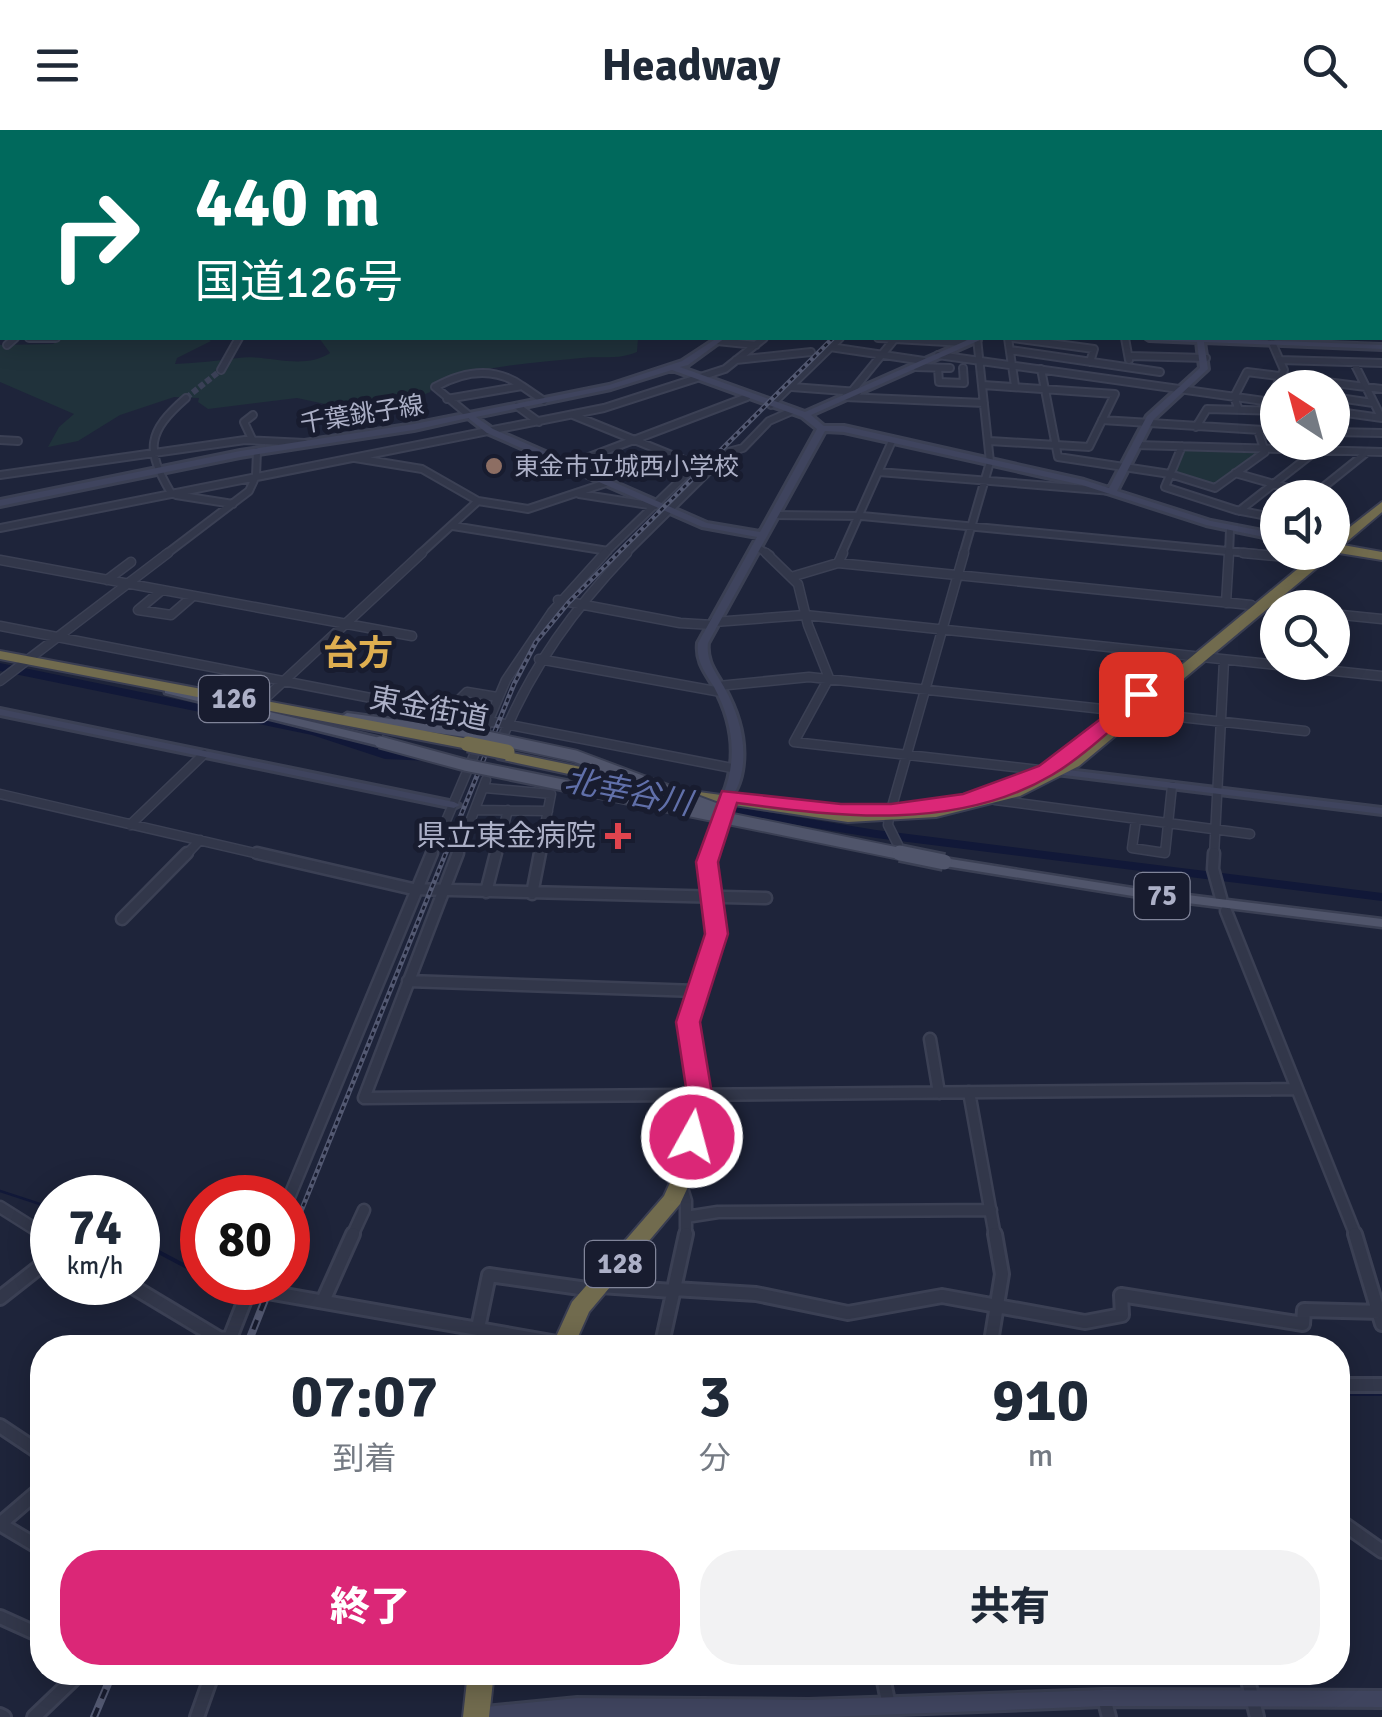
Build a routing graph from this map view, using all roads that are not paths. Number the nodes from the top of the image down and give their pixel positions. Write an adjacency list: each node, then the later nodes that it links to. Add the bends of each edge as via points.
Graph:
1 (13, 340): 16 (street)
2 (239, 340): 43 (street)
3 (717, 340): 38 (street, 千葉銚子線)
4 (724, 340): 17 (street)
5 (762, 340): 17 (street)
6 (838, 340): 18 (street)
7 (894, 340): 15 (street); 22 (street)
8 (972, 340): 15 (street)
9 (977, 340): 29 (street)
10 (1011, 340): 20 (street)
11 (1026, 340): 31 (street, via 1094,349)
12 (1126, 340): 24 (street)
13 (1200, 340): 26 (street)
14 (1271, 340): 19 (street); 28 (street)
15 (964, 343): 23 (street)
16 (7, 345)
17 (756, 346): 27 (street)
18 (830, 347): 22 (street); 52 (street)
19 (1382, 347)
20 (1010, 350): 31 (street); 35 (street)
21 (812, 352): 27 (street)
22 (881, 355): 30 (street); 59 (street)
23 (938, 355): 29 (street); 30 (street)
24 (1131, 356): 25 (street); 36 (street)
25 (1169, 357): 26 (street); 46 (street)
26 (1206, 358): 58 (street, via 1202,374)
27 (736, 360): 48 (street)
28 (1280, 360): 32 (street); 44 (street)
29 (982, 361): 35 (street); 49 (street)
30 (924, 362): 37 (street)
31 (1090, 362): 36 (street)
32 (1321, 362): 33 (street); 45 (street)
33 (1354, 362): 34 (street); 56 (street)
34 (1382, 364)
35 (1011, 365): 42 (street); 53 (street)
36 (1124, 366): 46 (street)
37 (913, 367): 39 (street); 59 (street)
38 (674, 368): 48 (street); 65 (street, 千葉銚子線)
39 (938, 368): 40 (street); 41 (street, via 939,382 964,383)
40 (950, 368)
41 (963, 368)
42 (1041, 369): 50 (street); 55 (street)
43 (221, 370)
44 (1284, 370)
45 (1324, 370)
46 (1160, 372): 50 (street)
47 (1260, 374): 61 (street, via 1247,372)
48 (699, 379): 60 (street); 76 (street)
49 (983, 385): 53 (street); 67 (street)
50 (1152, 385): 58 (street)
51 (522, 386): 63 (street); 63 (street, via 506,373 482,372 436,387); 65 (street)
52 (792, 386): 59 (street); 69 (street)
53 (1015, 386): 55 (street)
54 (1350, 386): 56 (street)
55 (1045, 387): 80 (street, via 1115,394); 97 (street)
56 (1366, 388): 57 (street); 68 (street)
57 (1382, 389)
58 (1186, 390): 61 (street); 82 (street)
59 (852, 393): 67 (street); 77 (street)
60 (747, 397): 69 (street); 93 (street)
61 (1234, 397): 66 (street); 71 (street)
62 (186, 398): 105 (street, via 156,424)
63 (447, 399): 78 (street)
64 (1350, 399): 68 (street)
65 (544, 400): 70 (street, 千葉銚子線)
66 (1260, 400)
67 (984, 402): 94 (street)
68 (1373, 402): 79 (street)
69 (771, 405): 72 (street)
70 (517, 406): 78 (street, 千葉銚子線); 81 (street)
71 (1239, 410): 73 (street); 83 (street, via 1207,409)
72 (792, 411): 77 (street); 133 (street, via 728,452)
73 (1260, 411)
74 (1350, 414): 79 (street)
75 (253, 415): 90 (street, via 244,422)
76 (573, 415): 81 (street); 93 (street)
77 (805, 415): 84 (street)
78 (470, 416): 86 (street); 96 (street, 千葉銚子線)
79 (1381, 418)
80 (1102, 420): 82 (street); 97 (street, via 1088,447)
81 (539, 422): 86 (street)
82 (1146, 425): 83 (street); 98 (street)
83 (1196, 427): 85 (street)
84 (822, 428): 95 (street); 135 (street)
85 (1258, 430): 89 (street)
86 (490, 431): 107 (street); 110 (street)
87 (1350, 432): 88 (street)
88 (1382, 433)
89 (1260, 436)
90 (252, 439): 96 (street); 105 (street)
91 (0, 440): 92 (street)
92 (18, 440)
93 (634, 440): 110 (street); 131 (street, via 696,465)
94 (990, 440): 97 (street); 109 (street)
95 (892, 441): 109 (street); 113 (street)
96 (306, 443): 102 (street, 千葉銚子線)
97 (1056, 443): 111 (street, via 1058,458)
98 (1136, 445): 99 (street); 111 (street)
99 (1182, 446): 100 (street); 115 (street)
100 (1260, 448)
101 (1350, 450): 103 (street)
102 (257, 451): 112 (street, 千葉銚子線); 117 (street)
103 (1367, 452): 104 (street); 120 (street)
104 (1382, 452)
105 (155, 453): 112 (street); 116 (street)
106 (1260, 456): 114 (street)
107 (346, 457): 117 (street); 128 (street, via 422,469)
108 (1301, 460): 119 (street)
109 (990, 462): 121 (street); 123 (street)
110 (568, 465): 122 (street)
111 (1126, 467): 115 (street); 123 (street)
112 (158, 471): 124 (street); 129 (street, 千葉銚子線)
113 (879, 472): 121 (street); 137 (street)
114 (1235, 473): 115 (street, via 1215,488); 118 (street)
115 (1170, 474): 134 (street, via 1165,486)
116 (0, 475)
117 (256, 476): 124 (street); 130 (street, via 249,492)
118 (1260, 480)
119 (1278, 480)
120 (1331, 480)
121 (983, 481): 123 (street); 140 (street)
122 (609, 482): 125 (street); 131 (street)
123 (1112, 490): 142 (street)
124 (170, 493): 130 (street); 143 (street)
125 (572, 494): 128 (street, via 528,508); 131 (street)
126 (1260, 494): 134 (street)
127 (1382, 498): 138 (highway)
128 (478, 501): 139 (street)
129 (0, 503)
130 (232, 504): 162 (street)
131 (656, 505): 133 (street); 149 (street)
132 (1382, 506): 144 (highway, 126)
133 (671, 510): 146 (street, via 716,529); 168 (street)
134 (1239, 510): 136 (street)
135 (774, 515): 137 (street); 146 (street)
136 (1260, 515)
137 (862, 516): 140 (street); 156 (street)
138 (1350, 524)
139 (454, 526): 149 (street); 175 (street)
140 (972, 527): 147 (street); 159 (street)
141 (1132, 528): 147 (street)
142 (1230, 528): 145 (street); 150 (street)
143 (2, 529)
144 (1350, 533)
145 (1260, 534)
146 (762, 535): 148 (street)
147 (1132, 542): 150 (street)
148 (756, 548): 160 (street); 176 (street)
149 (608, 551): 167 (street)
150 (1229, 552): 152 (street); 169 (street)
151 (1350, 552): 153 (highway)
152 (1260, 553)
153 (1382, 556)
154 (0, 560): 161 (street)
155 (132, 562): 161 (street)
156 (838, 563): 159 (street); 160 (street)
157 (1299, 570): 164 (highway, 126)
158 (1307, 570): 165 (highway, 126)
159 (958, 576): 169 (street); 178 (street)
160 (792, 577): 172 (street)
161 (107, 580): 162 (street)
162 (128, 584): 163 (street); 180 (street)
163 (162, 590): 166 (street); 166 (street, via 138,610 172,616)
164 (1280, 590)
165 (1284, 590)
166 (193, 596): 175 (street)
167 (558, 600): 168 (street); 193 (street)
168 (579, 603): 176 (street); 183 (street)
169 (1226, 603): 170 (street)
170 (1260, 607)
171 (1260, 610): 182 (highway, 126)
172 (805, 615): 176 (street); 178 (street); 187 (street)
173 (1350, 616): 174 (street)
174 (1382, 619)
175 (346, 624): 179 (street); 189 (street)
176 (714, 624): 190 (street, via 700,654)
177 (0, 626): 180 (street)
178 (943, 630): 182 (street); 191 (street)
179 (412, 636)
180 (58, 637): 185 (street); 189 (street)
181 (0, 657): 185 (highway, 東金街道 / 126)
182 (1194, 657): 184 (street); 196 (highway, 126)
183 (539, 659): 190 (street); 200 (street)
184 (1224, 660): 186 (street); 199 (street)
185 (24, 662): 188 (street); 192 (highway, 東金街道 / 126); 194 (highway, 東金街道 / 126)
186 (1382, 676)
187 (829, 678): 190 (street); 191 (street); 205 (street, via 794,742)
188 (0, 681)
189 (284, 681): 194 (street); 197 (street)
190 (720, 689): 206 (street, via 738,740)
191 (924, 690): 196 (street); 205 (street)
192 (169, 691): 202 (highway, 東金街道 / 126); 226 (main road, 75, bridge, via 465,766)
193 (497, 697): 197 (street, via 467,692); 198 (street)
194 (260, 704): 202 (highway, 東金街道 / 126)
195 (0, 712): 204 (street)
196 (1128, 712): 199 (street); 207 (highway, 126)
197 (446, 713): 198 (street)
198 (487, 720): 200 (street); 213 (street)
199 (1222, 722): 201 (street); 209 (street)
200 (507, 725): 203 (street); 206 (street)
201 (1305, 732)
202 (469, 742): 203 (highway, 東金街道 / 126, bridge); 226 (main road, 75, bridge, via 575,756 706,807)
203 (504, 748): 211 (highway, 東金街道 / 126)
204 (204, 754): 213 (street); 221 (street)
205 (906, 754): 207 (street); 218 (street)
206 (737, 769): 211 (street)
207 (1053, 771): 208 (street); 212 (highway, 126); 218 (highway, 126)
208 (1172, 786): 209 (street); 220 (street)
209 (1218, 792): 217 (street); 222 (street)
210 (0, 794): 221 (street)
211 (728, 798): 218 (highway, 126, via 825,816); 231 (highway, 128, via 708,850)
212 (995, 800): 218 (highway, 126); 219 (street)
213 (454, 806): 227 (street)
214 (477, 810): 215 (street); 216 (street, via 486,784 550,794); 228 (street)
215 (508, 810): 216 (street); 229 (street)
216 (548, 811): 230 (street)
217 (1382, 811)
218 (891, 819): 225 (street)
219 (1136, 820): 220 (street); 220 (street, via 1132,848 1165,853)
220 (1168, 824): 222 (street)
221 (130, 825): 224 (street)
222 (1216, 830): 223 (street); 233 (street, via 1213,869)
223 (1250, 834)
224 (200, 840): 227 (street); 235 (street)
225 (898, 844)
226 (944, 862): 236 (main road, 75)
227 (418, 889): 228 (street); 244 (street)
228 (446, 891): 229 (street); 237 (street)
229 (486, 892): 230 (street)
230 (532, 894): 231 (street)
231 (713, 898): 232 (street); 238 (highway, 128, via 717,934)
232 (766, 898)
233 (1221, 898)
234 (1226, 911): 240 (street)
235 (122, 919)
236 (1382, 923)
237 (408, 980): 238 (street); 243 (street, via 364,1098)
238 (697, 990): 243 (highway, 128, via 688,1022)
239 (930, 1039): 242 (street)
240 (1297, 1089): 241 (street); 260 (street)
241 (969, 1092): 242 (street); 248 (street)
242 (939, 1093): 243 (street)
243 (699, 1094): 245 (highway, 128)
244 (298, 1175)
245 (681, 1185): 249 (street); 252 (highway, 128)
246 (0, 1207): 250 (street)
247 (364, 1210): 256 (street)
248 (991, 1210): 249 (street); 259 (street, via 1002,1274)
249 (686, 1217): 253 (street)
250 (30, 1226)
251 (30, 1274): 254 (street)
252 (596, 1288): 253 (street); 261 (street, via 489,1274); 265 (highway, 128)
253 (673, 1290): 259 (street, via 756,1294 848,1313 942,1296); 266 (street)
254 (0, 1298)
255 (310, 1298): 256 (street)
256 (323, 1301): 261 (street)
257 (160, 1303): 262 (street)
258 (243, 1305): 263 (street)
259 (996, 1308): 260 (street, via 1085,1322 1122,1315 1121,1295 1303,1324 1304,1310); 267 (street)
260 (1381, 1316)
261 (478, 1328): 264 (street)
262 (215, 1335)
263 (231, 1335)
264 (514, 1335)
265 (569, 1335)
266 (663, 1335)
267 (992, 1335)
268 (1350, 1385): 269 (street)
269 (1382, 1385)
270 (0, 1426): 271 (street)
271 (30, 1446)
272 (30, 1498): 273 (street)
273 (0, 1524): 275 (street)
274 (1350, 1528): 276 (street)
275 (30, 1542)
276 (1382, 1551)
277 (0, 1617): 278 (street)
278 (30, 1631)
279 (67, 1685): 287 (street)
280 (209, 1685): 288 (street)
281 (479, 1685): 289 (highway)
282 (884, 1685): 284 (street)
283 (1382, 1698): 286 (street)
284 (888, 1706): 285 (street); 289 (street, via 577,1707)
285 (1106, 1708): 286 (street)
286 (1255, 1708)
287 (34, 1717)
288 (198, 1717)
289 (476, 1717)

